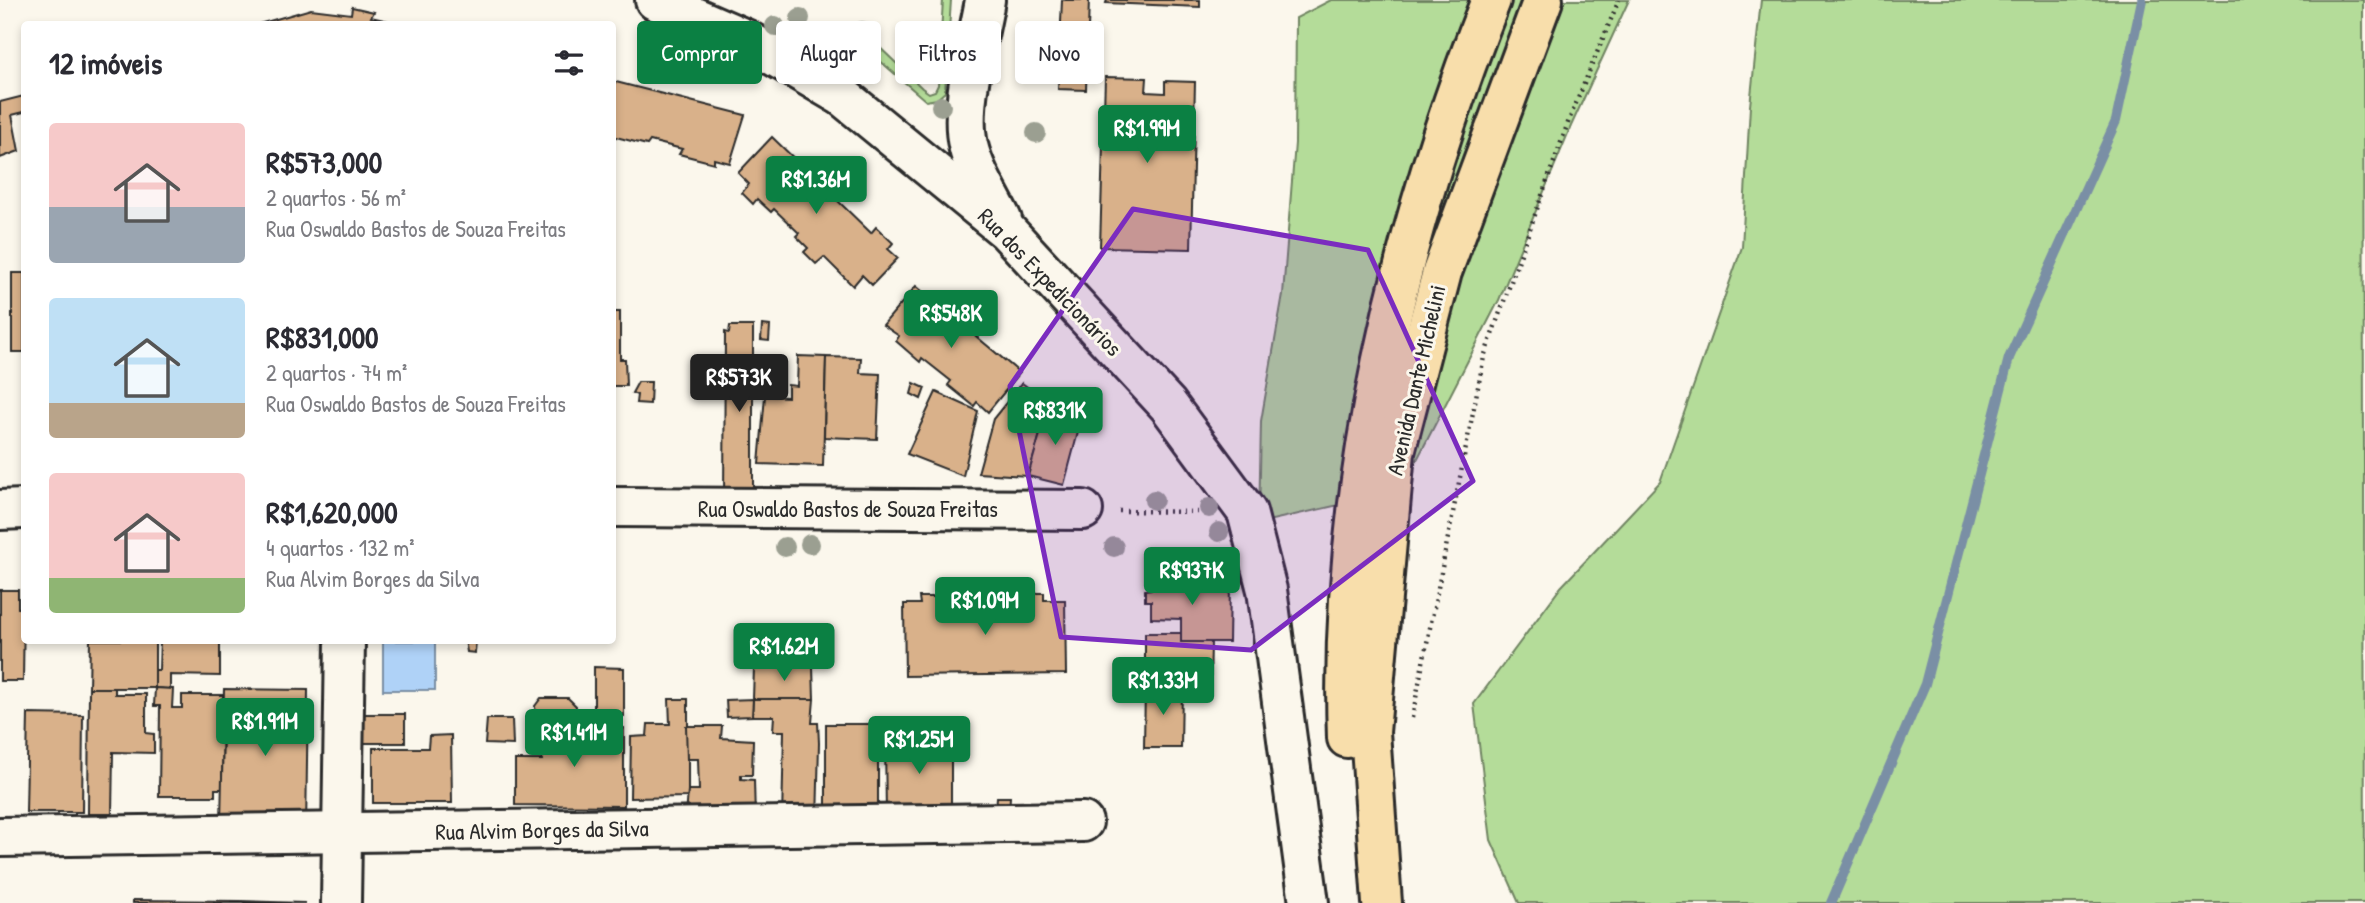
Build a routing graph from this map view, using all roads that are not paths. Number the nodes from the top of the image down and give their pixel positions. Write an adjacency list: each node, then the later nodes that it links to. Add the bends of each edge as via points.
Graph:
1 (655, 0): 5 (street, Rua dos Expedicionários, via 746,39 842,96)
2 (985, 0): 5 (street, via 966,121 968,144)
3 (1491, 0): 11 (main road, Avenida Dante Michelini, via 1393,299 1359,503 1347,633)
4 (1543, 0): 11 (main road, Avenida Dante Michelini, via 1442,272 1395,452)
5 (1007, 231): 16 (street, Rua dos Expedicionários, via 1168,405 1247,512 1267,590)
6 (616, 507): 9 (street, Rua Oswaldo Bastos de Souza Freitas)
7 (21, 509): 8 (street)
8 (0, 510)
9 (1083, 510)
10 (345, 644): 13 (street)
11 (1359, 730): 17 (main road, Avenida Dante Michelini); 18 (main road, Avenida Dante Michelini)
12 (1083, 822): 13 (street, Rua Alvim Borges da Silva)
13 (342, 833): 14 (street, Rua Alvim Borges da Silva); 15 (street)
14 (0, 837)
15 (341, 903)
16 (1309, 903)
17 (1356, 903)
18 (1381, 903)

